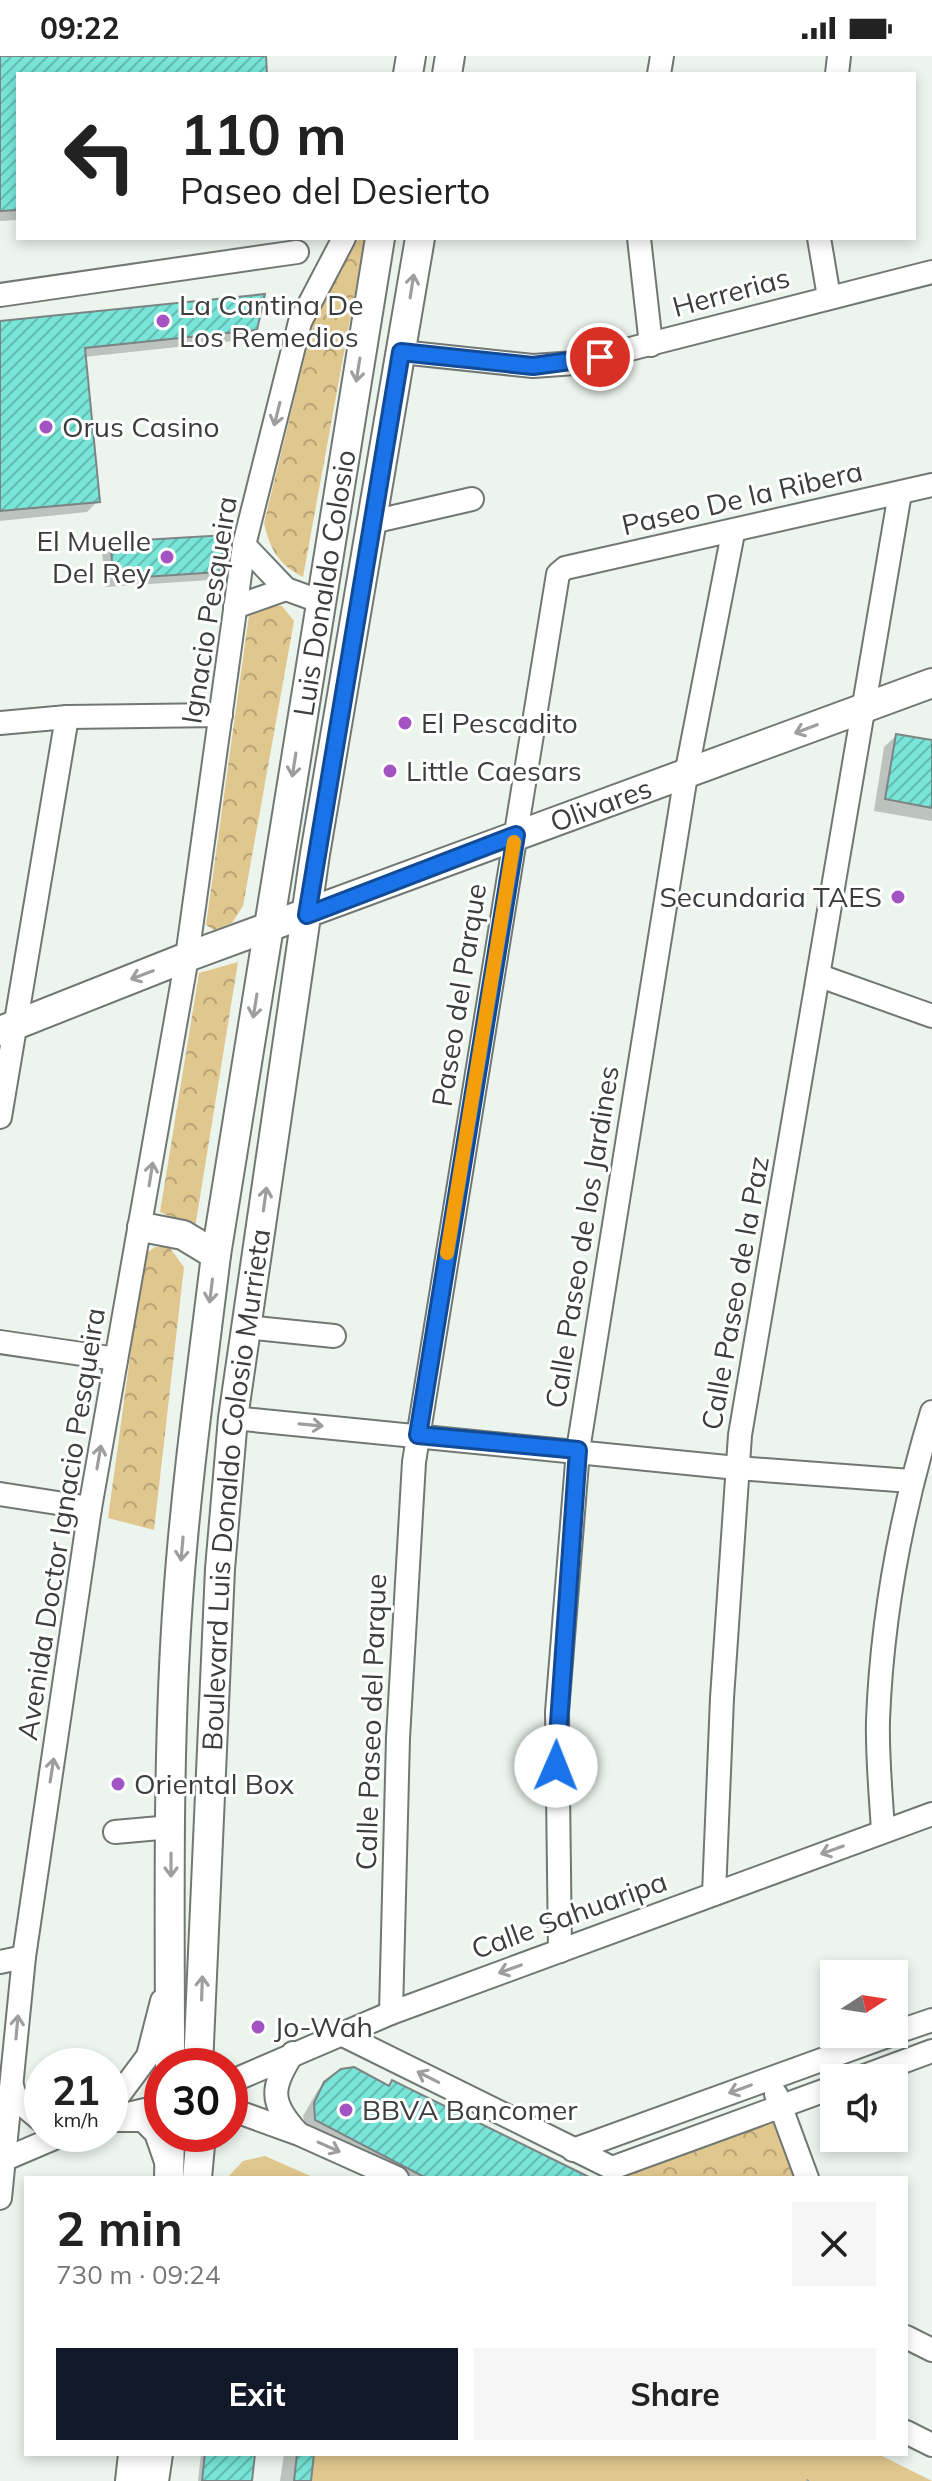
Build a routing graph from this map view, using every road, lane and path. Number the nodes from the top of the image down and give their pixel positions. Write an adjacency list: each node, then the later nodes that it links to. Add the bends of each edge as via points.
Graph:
1 (343, 240): 17 (street, Ignacio Pesqueira, one-way to 17, via 300,322)
2 (380, 240): 20 (main road, Luis Donaldo Colosio, one-way to 20)
3 (420, 240): 11 (main road, Luis Donaldo Colosio, one-way to 3)
4 (639, 240): 10 (street)
5 (819, 240): 9 (street)
6 (297, 252): 8 (street)
7 (932, 272): 9 (street, Herrerias)
8 (0, 295)
9 (829, 297): 10 (street, Herrerias)
10 (651, 345): 11 (street, Herrerias, via 575,363 533,366)
11 (401, 352): 15 (main road, Luis Donaldo Colosio)
12 (932, 485): 13 (street, Paseo De la Ribera)
13 (900, 493): 16 (street, Paseo De la Ribera); 23 (street, Calle Paseo de la Paz)
14 (472, 499): 15 (street)
15 (372, 522): 30 (main road, Luis Donaldo Colosio)
16 (733, 533): 18 (street, Paseo De la Ribera); 27 (street, Calle Paseo de los Jardines)
17 (244, 545): 19 (street); 21 (street, Ignacio Pesqueira)
18 (565, 568): 28 (street, Paseo del Parque, via 558,574)
19 (286, 589): 20 (street); 21 (street)
20 (319, 601): 29 (main road, Luis Donaldo Colosio, one-way to 29)
21 (235, 607): 24 (street, Ignacio Pesqueira)
22 (932, 683): 23 (main road, Olivares)
23 (865, 707): 27 (main road, Olivares, one-way to 27); 34 (street, Calle Paseo de la Paz)
24 (221, 715): 25 (street); 33 (street, Ignacio Pesqueira)
25 (67, 717): 26 (street); 36 (street)
26 (0, 723)
27 (686, 775): 28 (main road, Olivares); 47 (street, Calle Paseo de los Jardines)
28 (516, 835): 31 (main road, Olivares); 46 (street, Paseo del Parque)
29 (283, 836): 30 (main road, via 297,851); 32 (main road, Luis Donaldo Colosio)
30 (315, 854): 31 (main road, Luis Donaldo Colosio)
31 (307, 915): 32 (main road, Olivares); 40 (main road, Boulevard Luis Donaldo Colosio Murrieta, one-way to 31)
32 (268, 929): 33 (main road, Olivares); 39 (main road, Boulevard Luis Donaldo Colosio Murrieta, one-way to 39)
33 (187, 957): 36 (main road, Olivares, one-way to 36); 38 (street, Avenida Doctor Ignacio Pesqueira, one-way to 33)
34 (820, 976): 35 (street); 48 (street, Calle Paseo de la Paz)
35 (932, 1016)
36 (8, 1027): 37 (street)
37 (0, 1117)
38 (142, 1227): 39 (main road, via 183,1235); 43 (street, Avenida Doctor Ignacio Pesqueira)
39 (216, 1255): 53 (main road, Boulevard Luis Donaldo Colosio Murrieta, one-way to 53, via 178,1600)
40 (246, 1327): 41 (street); 45 (main road, Boulevard Luis Donaldo Colosio Murrieta)
41 (334, 1336)
42 (0, 1342): 43 (street)
43 (116, 1359): 51 (street, Avenida Doctor Ignacio Pesqueira, one-way to 43)
44 (932, 1412): 49 (street)
45 (233, 1418): 46 (street, one-way to 46); 66 (main road, Boulevard Luis Donaldo Colosio Murrieta, one-way to 45, via 220,1569)
46 (418, 1435): 47 (street); 61 (street, Calle Paseo del Parque, via 398,1738)
47 (578, 1450): 48 (street); 58 (street, Calle Paseo de los Jardines, via 557,1712)
48 (737, 1468): 49 (street); 56 (street, Calle Paseo de la Paz)
49 (911, 1481): 54 (street, via 880,1679)
50 (0, 1494): 51 (street)
51 (90, 1508): 59 (street, Avenida Doctor Ignacio Pesqueira, one-way to 51, via 51,1830)
52 (932, 1814): 54 (street, Calle Sahuaripa)
53 (171, 1827): 55 (street); 57 (main road, Boulevard Luis Donaldo Colosio Murrieta, one-way to 57)
54 (883, 1831): 56 (street, Calle Sahuaripa, one-way to 56)
55 (115, 1832)
56 (714, 1894): 58 (street, Calle Sahuaripa)
57 (170, 1948): 65 (main road, Boulevard Luis Donaldo Colosio Murrieta); 75 (street, via 148,2056)
58 (560, 1951): 61 (street, Calle Sahuaripa, one-way to 61)
59 (24, 1957): 60 (street); 73 (street, Avenida Doctor Ignacio Pesqueira, one-way to 59)
60 (0, 1962)
61 (391, 2013): 64 (street, Calle Sahuaripa)
62 (932, 2020): 63 (street)
63 (908, 2029)
64 (341, 2034): 69 (street, Calle Sahuaripa); 82 (street, one-way to 64)
65 (170, 2048)
66 (199, 2048)
67 (854, 2048): 74 (street)
68 (932, 2051): 70 (street)
69 (293, 2053): 71 (street, Calle Sahuaripa); 81 (street, via 276,2100 278,2112)
70 (897, 2064)
71 (248, 2074)
72 (24, 2076): 73 (street)
73 (13, 2078): 77 (street, via 16,2099); 86 (street, Avenida Doctor Ignacio Pesqueira)
74 (770, 2078): 78 (street); 82 (street, one-way to 82)
75 (128, 2083)
76 (820, 2092): 78 (street)
77 (24, 2106)
78 (781, 2106): 82 (street, via 614,2167); 89 (street)
79 (248, 2116): 81 (street)
80 (128, 2120): 87 (street, via 143,2120 156,2133)
81 (299, 2134): 88 (street, one-way to 88)
82 (573, 2150)
83 (24, 2151): 86 (street)
84 (173, 2152): 87 (main road)
85 (191, 2152): 87 (main road)
86 (3, 2160): 90 (street, Avenida Doctor Ignacio Pesqueira)
87 (178, 2176)
88 (393, 2176)
89 (806, 2176)
90 (0, 2198)
91 (908, 2338): 92 (street)
92 (932, 2350)
93 (908, 2433): 94 (street)
94 (932, 2445)
95 (133, 2456): 98 (main road)
96 (158, 2456): 99 (main road)
97 (812, 2476): 100 (path)
98 (130, 2481)
99 (154, 2481)
100 (807, 2481)

